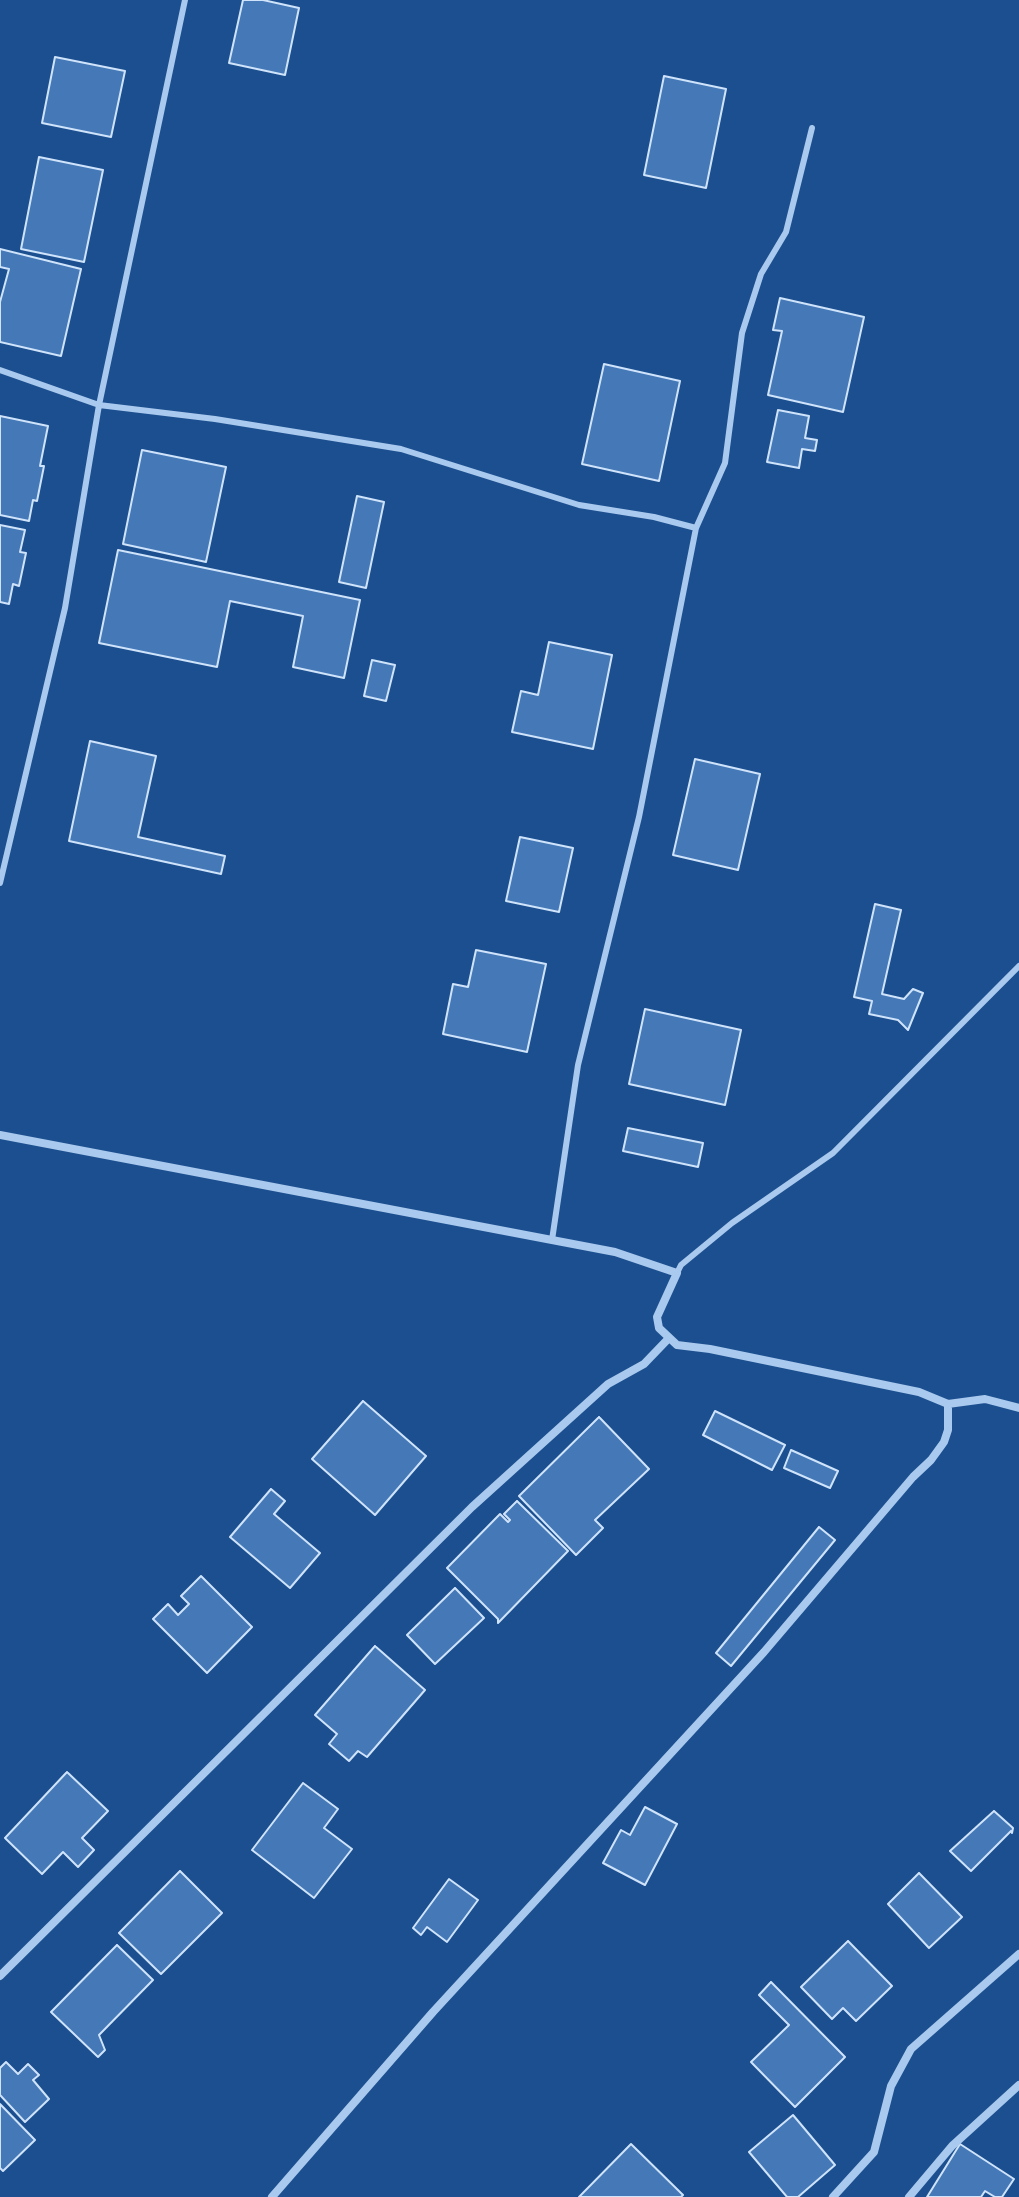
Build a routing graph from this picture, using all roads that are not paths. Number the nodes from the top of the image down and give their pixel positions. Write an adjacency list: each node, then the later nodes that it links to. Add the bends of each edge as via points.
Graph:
1 (185, 0): 4 (lane)
2 (812, 128): 5 (lane, via 786,232 761,274 742,333 725,463)
3 (0, 370): 4 (lane)
4 (99, 405): 5 (lane, via 401,449 579,505); 6 (lane, via 65,608)
5 (696, 528): 9 (lane, via 639,817 578,1065)
6 (0, 883)
7 (1019, 966): 10 (lane, via 833,1153 732,1223)
8 (0, 1135): 9 (street)
9 (552, 1240): 10 (street, via 615,1252)
10 (677, 1273): 11 (street, via 657,1317)
11 (669, 1338): 12 (street, via 677,1345 919,1392); 15 (street, via 644,1364 608,1384 472,1507)
12 (948, 1404): 13 (street, via 985,1399); 17 (street, via 948,1430 931,1460)
13 (1019, 1408)
14 (1019, 1954): 18 (street, via 911,2049 891,2086 874,2152)
15 (0, 1976)
16 (1019, 2085): 19 (street, via 952,2146)
17 (272, 2197)
18 (833, 2197)
19 (909, 2197)

